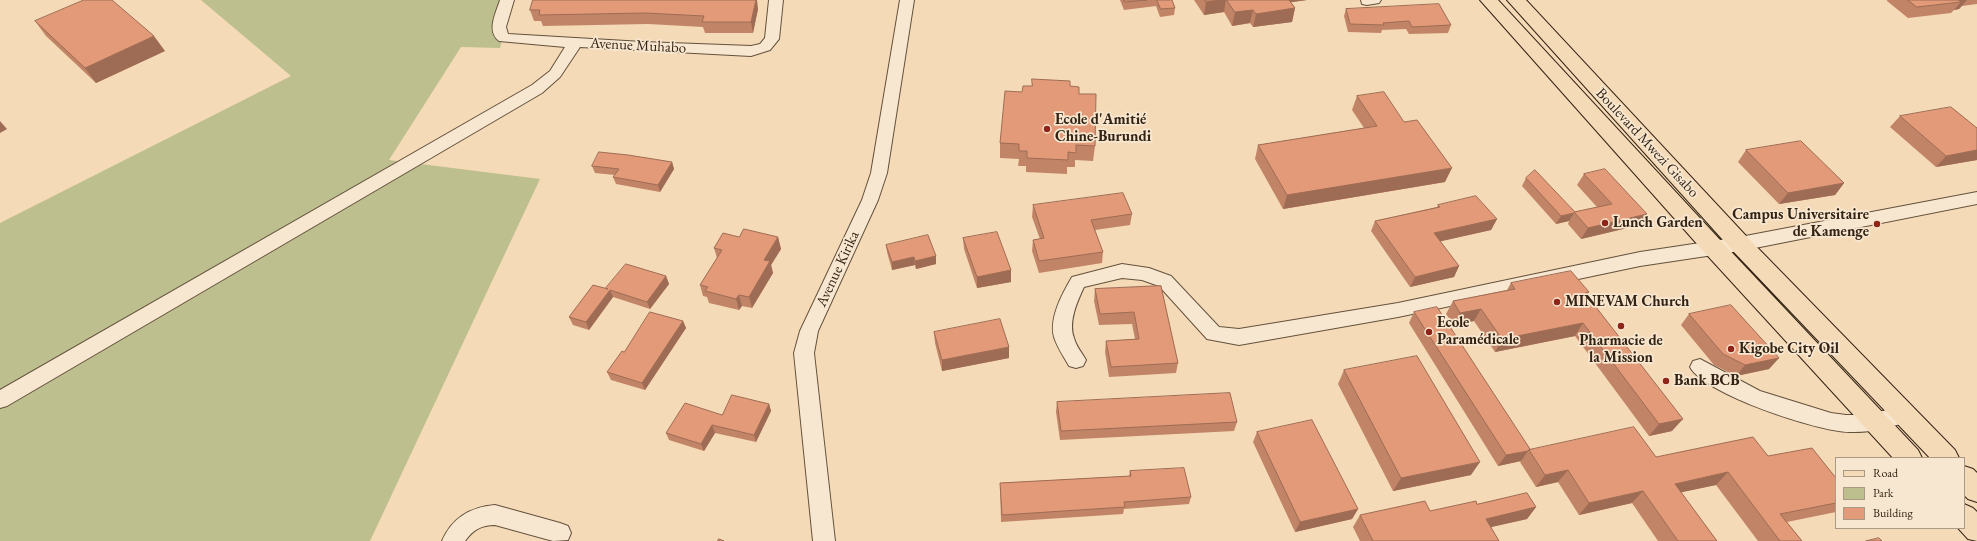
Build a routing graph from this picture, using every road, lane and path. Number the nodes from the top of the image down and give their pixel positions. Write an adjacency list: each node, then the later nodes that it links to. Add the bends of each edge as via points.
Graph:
1 (507, 0): 6 (street, Avenue Muhabo, via 499,27 501,37)
2 (776, 0): 6 (street, Avenue Muhabo, via 772,39 759,49 747,51)
3 (907, 0): 25 (street, Avenue Kirika, via 879,173 870,200 809,331 804,353)
4 (1489, 0): 8 (main road, Boulevard Mwezi Gisabo)
5 (1516, 0): 7 (main road, Boulevard Mwezi Gisabo)
6 (575, 43): 14 (street, via 555,74 537,89)
7 (1566, 56): 8 (main road); 10 (main road, Boulevard Mwezi Gisabo)
8 (1541, 58): 11 (main road, Boulevard Mwezi Gisabo)
9 (1977, 198): 10 (street)
10 (1740, 244): 11 (street); 15 (main road, Boulevard Mwezi Gisabo)
11 (1714, 248): 12 (street, via 1640,259 1398,310 1239,337 1214,334 1165,281 1143,273 1122,271 1078,282 1069,298 1063,336); 16 (main road, Boulevard Mwezi Gisabo)
12 (1076, 360)
13 (1700, 367): 16 (street, via 1721,382 1780,408 1835,422)
14 (0, 400)
15 (1905, 414): 16 (street); 18 (main road, Boulevard Mwezi Gisabo)
16 (1875, 422): 17 (main road, Boulevard Mwezi Gisabo)
17 (1908, 457)
18 (1945, 457)
19 (1965, 478): 20 (main road)
20 (1977, 491)
21 (1965, 517): 22 (main road)
22 (1977, 530)
23 (560, 533): 24 (street, via 496,515 485,515 469,522)
24 (453, 541)
25 (824, 541)

